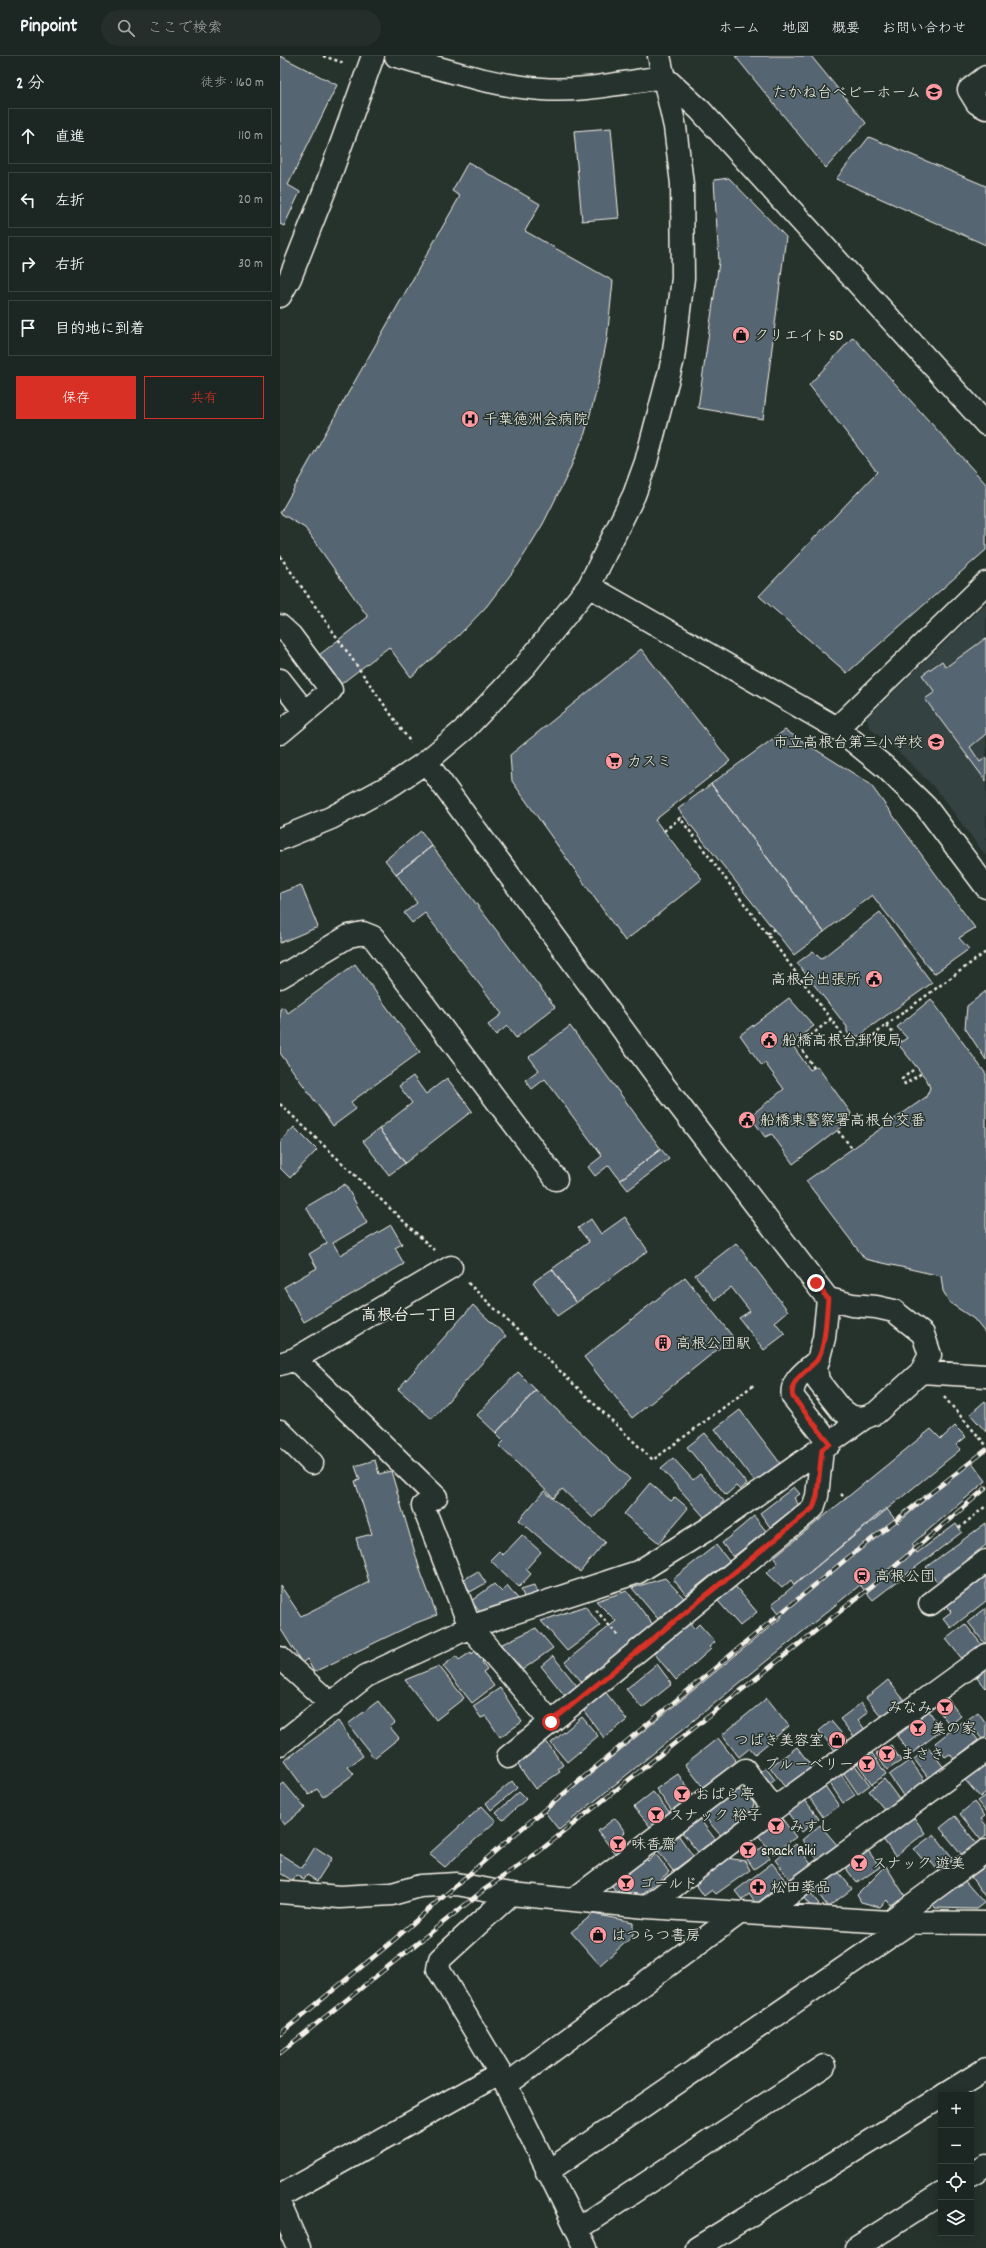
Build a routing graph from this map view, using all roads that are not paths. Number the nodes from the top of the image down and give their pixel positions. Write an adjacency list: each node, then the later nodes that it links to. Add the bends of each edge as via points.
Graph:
1 (373, 56): 7 (street, via 321,199 290,278)
2 (396, 56): 5 (street, via 486,81 543,89 573,89)
3 (659, 56): 5 (street)
4 (986, 77): 6 (street, via 969,90 977,103)
5 (664, 78): 8 (street, via 700,110); 10 (street, via 675,126 684,229 683,278 673,359 654,434 634,495)
6 (986, 108)
7 (280, 296)
8 (986, 424)
9 (986, 583): 15 (street)
10 (589, 586): 15 (street); 17 (street, via 524,668 465,729)
11 (280, 626): 12 (street)
12 (302, 651): 13 (street); 14 (street, via 331,690)
13 (280, 653)
14 (289, 698): 16 (street)
15 (837, 728): 19 (street, via 885,767 926,806)
16 (280, 733)
17 (426, 762): 18 (street, via 395,783 331,818); 23 (street, via 665,1087)
18 (280, 839)
19 (986, 888)
20 (280, 977): 21 (street, via 349,936 363,933 373,937)
21 (556, 1179)
22 (451, 1267): 27 (street)
23 (828, 1299): 24 (street); 25 (street)
24 (852, 1305): 25 (street); 28 (street, via 894,1311 923,1334)
25 (824, 1338): 26 (street)
26 (818, 1358): 30 (street, via 816,1368 822,1386 840,1409 852,1417); 32 (street, via 797,1380 792,1392)
27 (287, 1361): 36 (street, via 436,1497 423,1506)
28 (925, 1364): 29 (street, via 957,1374); 30 (street, via 876,1413)
29 (986, 1376)
30 (864, 1418): 32 (street)
31 (280, 1431): 33 (street)
32 (826, 1446): 36 (street, via 708,1529 638,1572); 40 (street, via 813,1508)
33 (312, 1463)
34 (986, 1561): 35 (street)
35 (930, 1604)
36 (470, 1627): 39 (street, via 366,1676); 40 (street)
37 (986, 1655): 44 (street)
38 (283, 1666): 39 (street)
39 (332, 1705): 41 (street)
40 (551, 1722): 43 (street)
41 (280, 1744)
42 (986, 1750): 50 (street)
43 (508, 1757)
44 (774, 1809): 48 (street, via 745,1770); 49 (street)
45 (986, 1851): 52 (street)
46 (280, 1892): 47 (street, via 340,1897 392,1894 420,1886 457,1884)
47 (511, 1894): 48 (street); 57 (street, via 440,1959 438,1969)
48 (573, 1900): 49 (street)
49 (647, 1907): 51 (street)
50 (764, 1913): 51 (street); 52 (street)
51 (738, 1914): 57 (street)
52 (889, 1922): 53 (street)
53 (911, 1922): 54 (street); 61 (street)
54 (986, 1923)
55 (824, 2066): 66 (street)
56 (984, 2075): 58 (street)
57 (503, 2079): 61 (street); 63 (street)
58 (950, 2092)
59 (938, 2099): 68 (street)
60 (986, 2165): 62 (street)
61 (547, 2172): 66 (street)
62 (974, 2172)
63 (280, 2196)
64 (938, 2196): 69 (street)
65 (280, 2205): 67 (street)
66 (581, 2239)
67 (299, 2248)
68 (697, 2248)
69 (856, 2248)

